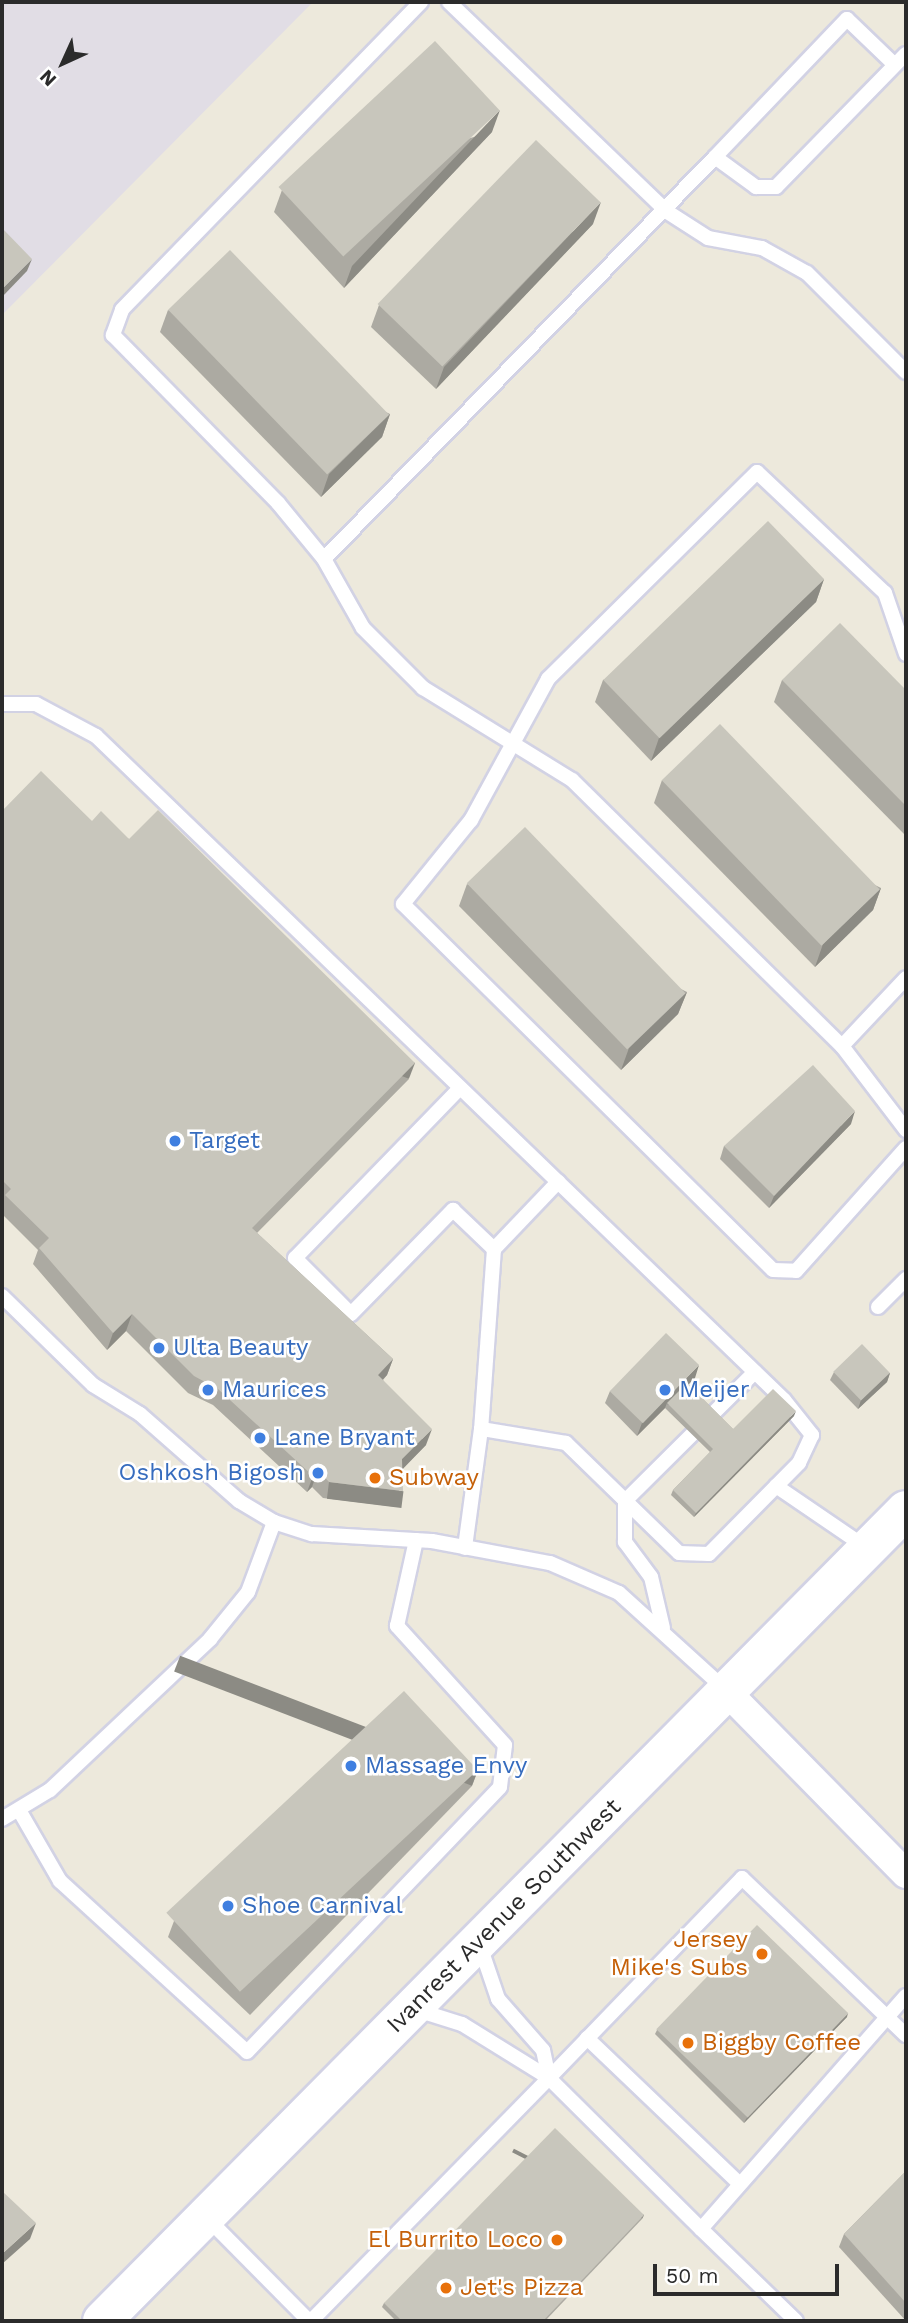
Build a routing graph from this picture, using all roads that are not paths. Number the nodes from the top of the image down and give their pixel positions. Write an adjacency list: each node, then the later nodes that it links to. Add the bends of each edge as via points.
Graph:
1 (422, 2): 8 (lane, via 122,310 113,335)
2 (449, 2): 6 (lane)
3 (906, 54): 4 (lane)
4 (895, 65): 5 (lane, via 776,187 756,187); 5 (lane, via 848,19)
5 (715, 157): 6 (lane)
6 (666, 211): 7 (lane, via 708,238 762,248 807,273); 8 (lane)
7 (906, 372)
8 (324, 559): 11 (lane, via 363,628 405,671)
9 (906, 654): 11 (lane, via 885,593 757,472 548,679)
10 (2, 704): 14 (lane, via 36,704 96,736)
11 (511, 743): 13 (lane, via 572,780); 16 (lane, via 471,820 403,904 773,1270 796,1271)
12 (906, 978): 13 (lane)
13 (842, 1046): 15 (lane)
14 (460, 1088): 17 (lane); 18 (lane, via 295,1258 351,1314 453,1210)
15 (906, 1130)
16 (906, 1148)
17 (558, 1182): 18 (lane); 22 (lane)
18 (494, 1250): 23 (lane)
19 (906, 1279): 21 (lane)
20 (2, 1296): 27 (lane, via 93,1385 140,1414 239,1502)
21 (878, 1307)
22 (755, 1372): 24 (lane, via 812,1435 799,1463); 25 (lane)
23 (481, 1429): 25 (lane, via 566,1443); 29 (lane)
24 (776, 1486): 25 (lane, via 709,1554 678,1553); 30 (lane)
25 (625, 1501): 31 (lane, via 625,1542 651,1577)
26 (906, 1510): 30 (street, Ivanrest Avenue Southwest)
27 (274, 1522): 28 (lane, via 312,1534); 33 (lane, via 248,1592 210,1639 116,1732)
28 (416, 1540): 29 (lane); 33 (lane, via 397,1626 505,1745 500,1787 247,2052 60,1881)
29 (465, 1548): 31 (lane, via 550,1563 620,1593)
30 (868, 1549): 32 (street, Ivanrest Avenue Southwest)
31 (663, 1628): 32 (lane)
32 (727, 1692): 35 (street); 36 (street, Ivanrest Avenue Southwest)
33 (19, 1810): 34 (lane)
34 (2, 1819)
35 (906, 1874)
36 (479, 1941): 38 (street, Ivanrest Avenue Southwest); 42 (lane, via 498,1999 543,2050)
37 (906, 1996): 39 (lane)
38 (412, 2008): 42 (lane, via 462,2024); 44 (street, Ivanrest Avenue Southwest)
39 (885, 2018): 40 (lane); 41 (lane, via 742,1878); 43 (lane)
40 (906, 2035)
41 (587, 2038): 42 (lane); 43 (lane)
42 (549, 2078): 45 (lane); 47 (lane)
43 (740, 2184): 45 (lane)
44 (206, 2217): 46 (street, Ivanrest Avenue Southwest); 47 (lane)
45 (701, 2229): 48 (lane)
46 (102, 2321)
47 (310, 2321)
48 (796, 2321)

